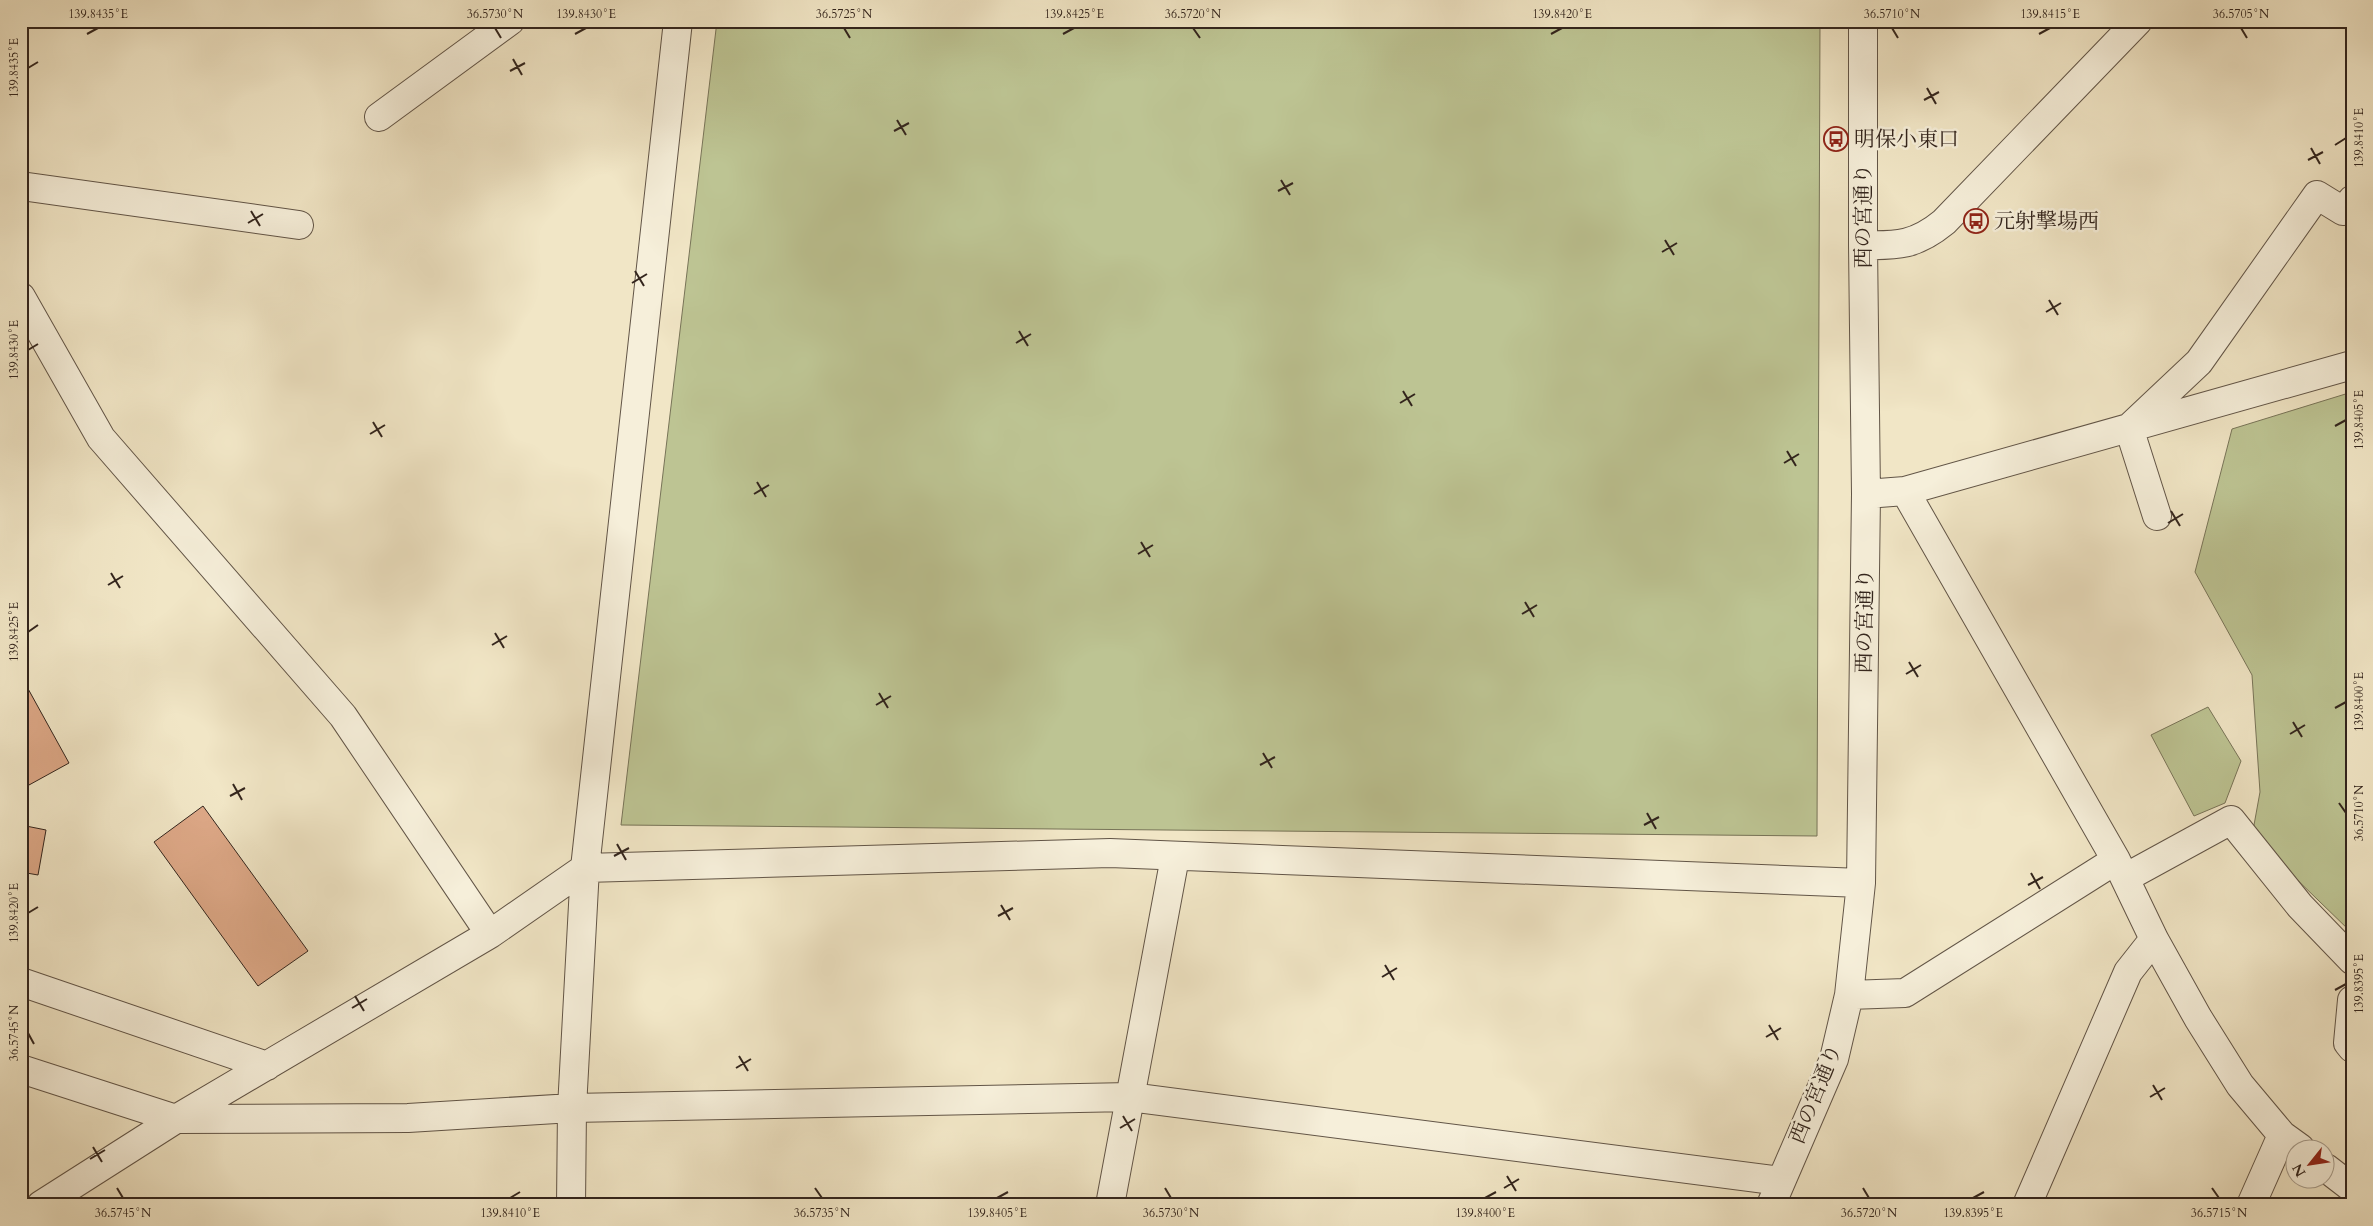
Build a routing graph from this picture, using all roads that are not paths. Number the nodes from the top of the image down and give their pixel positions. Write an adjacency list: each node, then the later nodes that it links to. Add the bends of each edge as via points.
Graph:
1 (510, 21): 5 (street)
2 (678, 21): 17 (street)
3 (1864, 21): 9 (street, 西の宮通り)
4 (2138, 21): 9 (street, via 1927,236 1907,243)
5 (379, 117)
6 (21, 186): 8 (street)
7 (2352, 200): 12 (street, via 2343,211 2317,196 2199,362)
8 (299, 225)
9 (1863, 246): 14 (street, 西の宮通り)
10 (21, 297): 20 (street, via 101,438 343,716)
11 (2352, 365): 12 (street)
12 (2129, 428): 13 (street); 15 (street)
13 (1905, 491): 14 (street); 18 (street)
14 (1866, 494): 19 (street, 西の宮通り)
15 (2156, 516)
16 (1175, 857): 17 (street, via 1110,853); 19 (street); 29 (street)
17 (585, 868): 20 (street); 30 (street)
18 (2120, 869): 21 (street); 22 (street, via 2231,820 2300,906); 24 (street, via 1905,993)
19 (1861, 883): 24 (street, 西の宮通り)
20 (490, 934): 27 (street)
21 (2154, 939): 32 (street, via 2240,1085); 40 (street, via 2128,972)
22 (2352, 960)
23 (21, 982): 27 (street)
24 (1849, 994): 36 (street, 西の宮通り, via 1834,1059)
25 (2352, 1000): 26 (street, via 2348,1043)
26 (2352, 1048)
27 (267, 1066): 31 (street)
28 (21, 1069): 31 (street)
29 (1130, 1096): 30 (street); 36 (street); 39 (street)
30 (572, 1108): 31 (street, via 408,1118); 38 (street)
31 (176, 1119): 37 (street)
32 (2287, 1138)
33 (2286, 1150): 41 (street)
34 (2336, 1176): 35 (street)
35 (2352, 1188)
36 (1776, 1193)
37 (41, 1205)
38 (571, 1205)
39 (1110, 1205)
40 (2027, 1205)
41 (2251, 1205)

